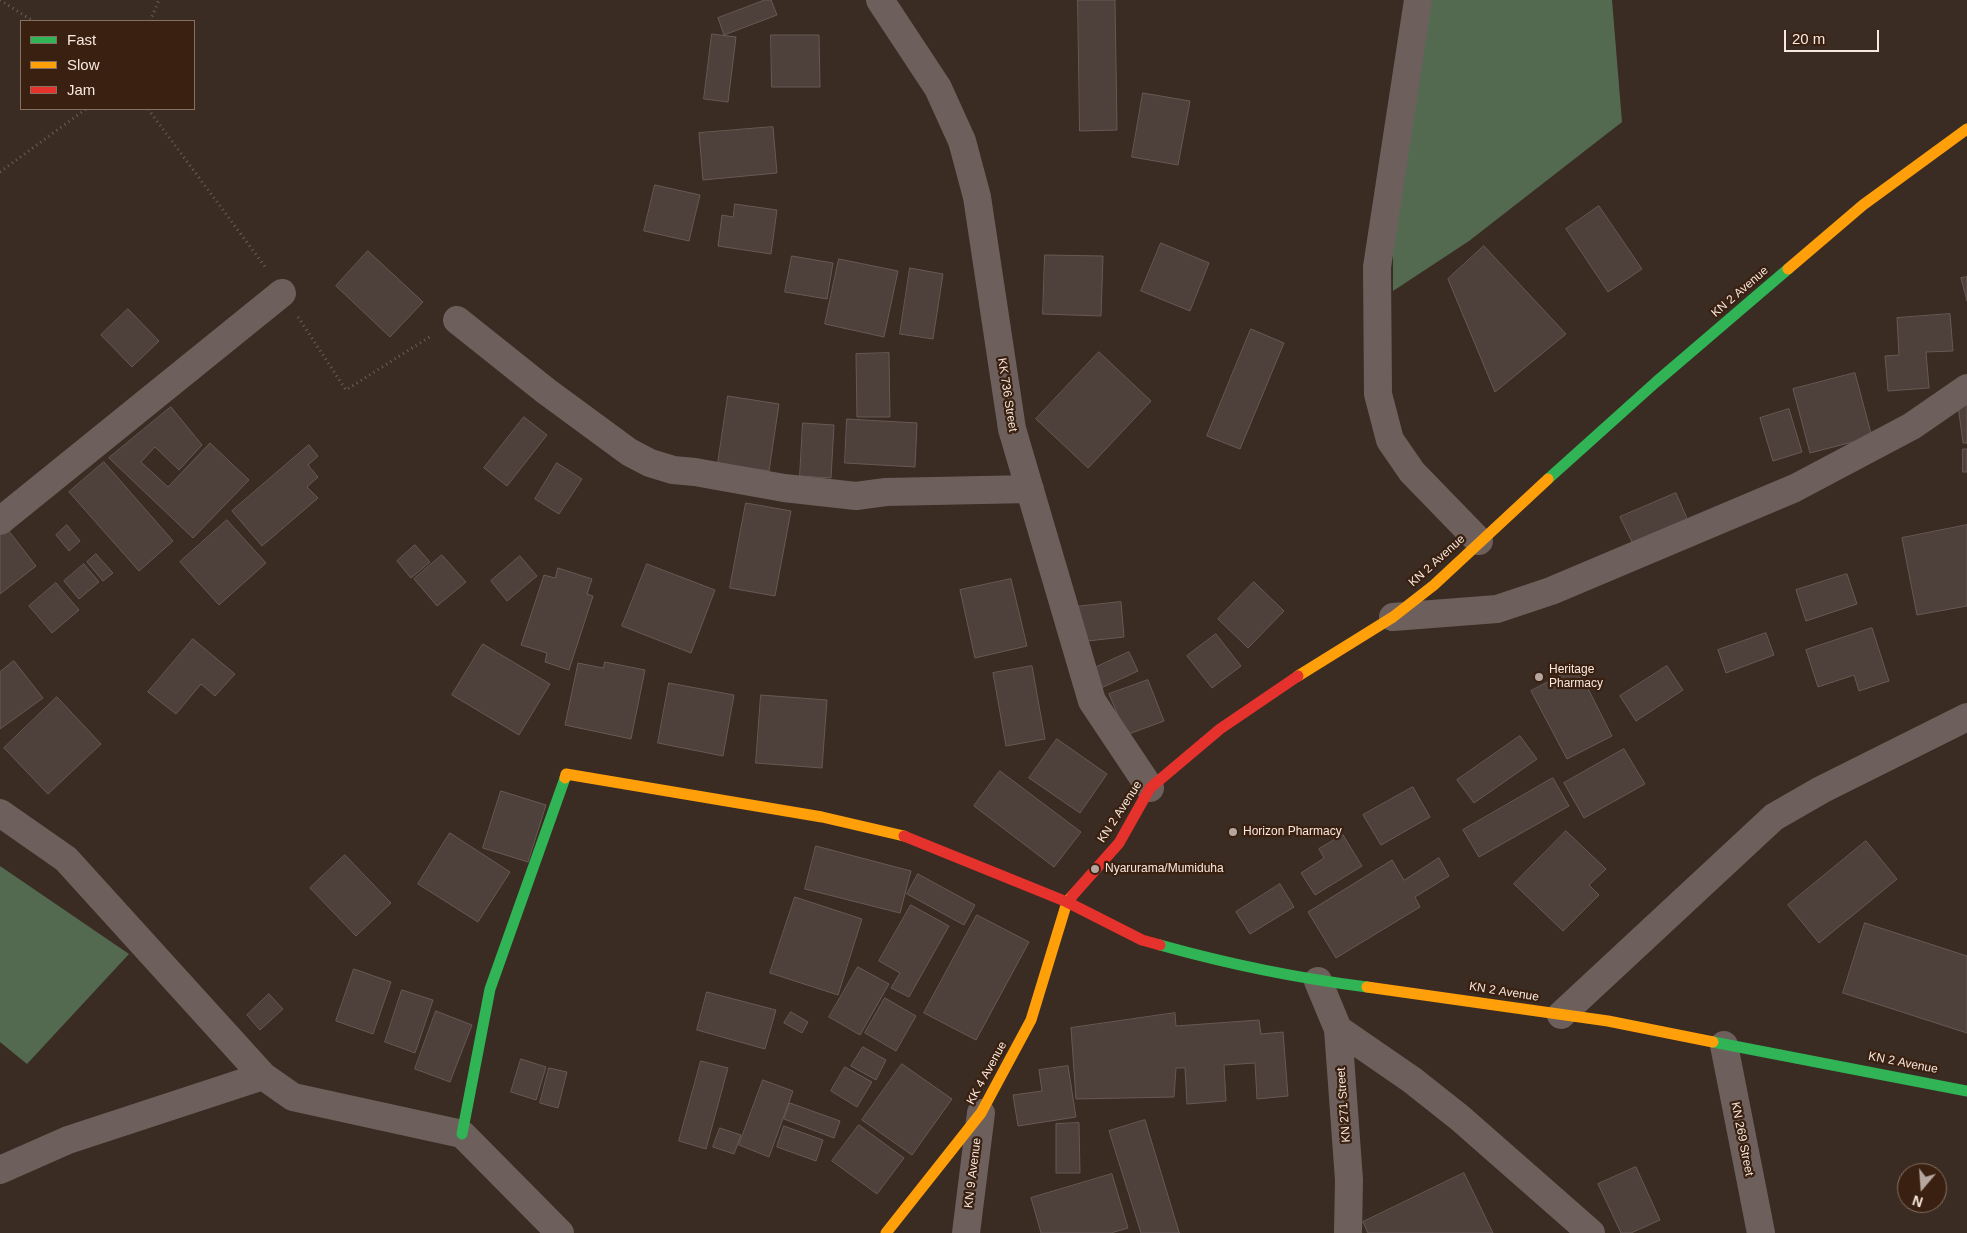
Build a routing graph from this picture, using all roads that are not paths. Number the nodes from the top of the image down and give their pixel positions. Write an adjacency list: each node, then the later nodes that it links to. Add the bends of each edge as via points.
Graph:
1 (880, 0): 7 (street, KK 736 Street, via 938,88 962,141 977,197 1012,429)
2 (1418, 0): 9 (street, via 1377,268 1378,394 1390,440 1412,472)
3 (1967, 129): 9 (main road, KN 2 Avenue, via 1863,205 1656,382)
4 (282, 293): 8 (street)
5 (457, 320): 7 (street, via 546,391 650,464 784,488 856,496 886,492)
6 (1967, 388): 10 (street, via 1912,426 1795,488 1551,591 1496,609)
7 (1030, 489): 12 (street, KK 736 Street, via 1092,701)
8 (0, 521)
9 (1479, 541): 10 (main road, KN 2 Avenue, via 1434,584)
10 (1393, 616): 12 (main road, KN 2 Avenue, via 1220,729)
11 (1967, 717): 16 (street, via 1820,790 1774,818)
12 (1150, 788): 14 (main road, KN 2 Avenue, via 1119,843)
13 (0, 813): 19 (street, via 66,859)
14 (1067, 902): 15 (main road, KN 2 Avenue, via 1142,940 1222,962); 21 (main road, KK 4 Avenue, via 1031,1020); 22 (main road, via 902,835 822,817 566,774 490,989)
15 (1318, 981): 16 (main road, KN 2 Avenue); 17 (street, KN 271 Street)
16 (1561, 1014): 18 (main road, KN 2 Avenue)
17 (1338, 1029): 27 (street, KN 271 Street, via 1349,1180); 28 (street, via 1460,1118)
18 (1724, 1045): 20 (main road, KN 2 Avenue); 29 (street, KN 269 Street)
19 (263, 1076): 22 (street, via 293,1097); 23 (street, via 68,1140)
20 (1967, 1090)
21 (981, 1113): 25 (main road, KK 4 Avenue); 26 (street, KN 9 Avenue)
22 (462, 1134): 24 (street)
23 (0, 1170)
24 (560, 1233)
25 (886, 1233)
26 (966, 1233)
27 (1348, 1233)
28 (1591, 1233)
29 (1761, 1233)

